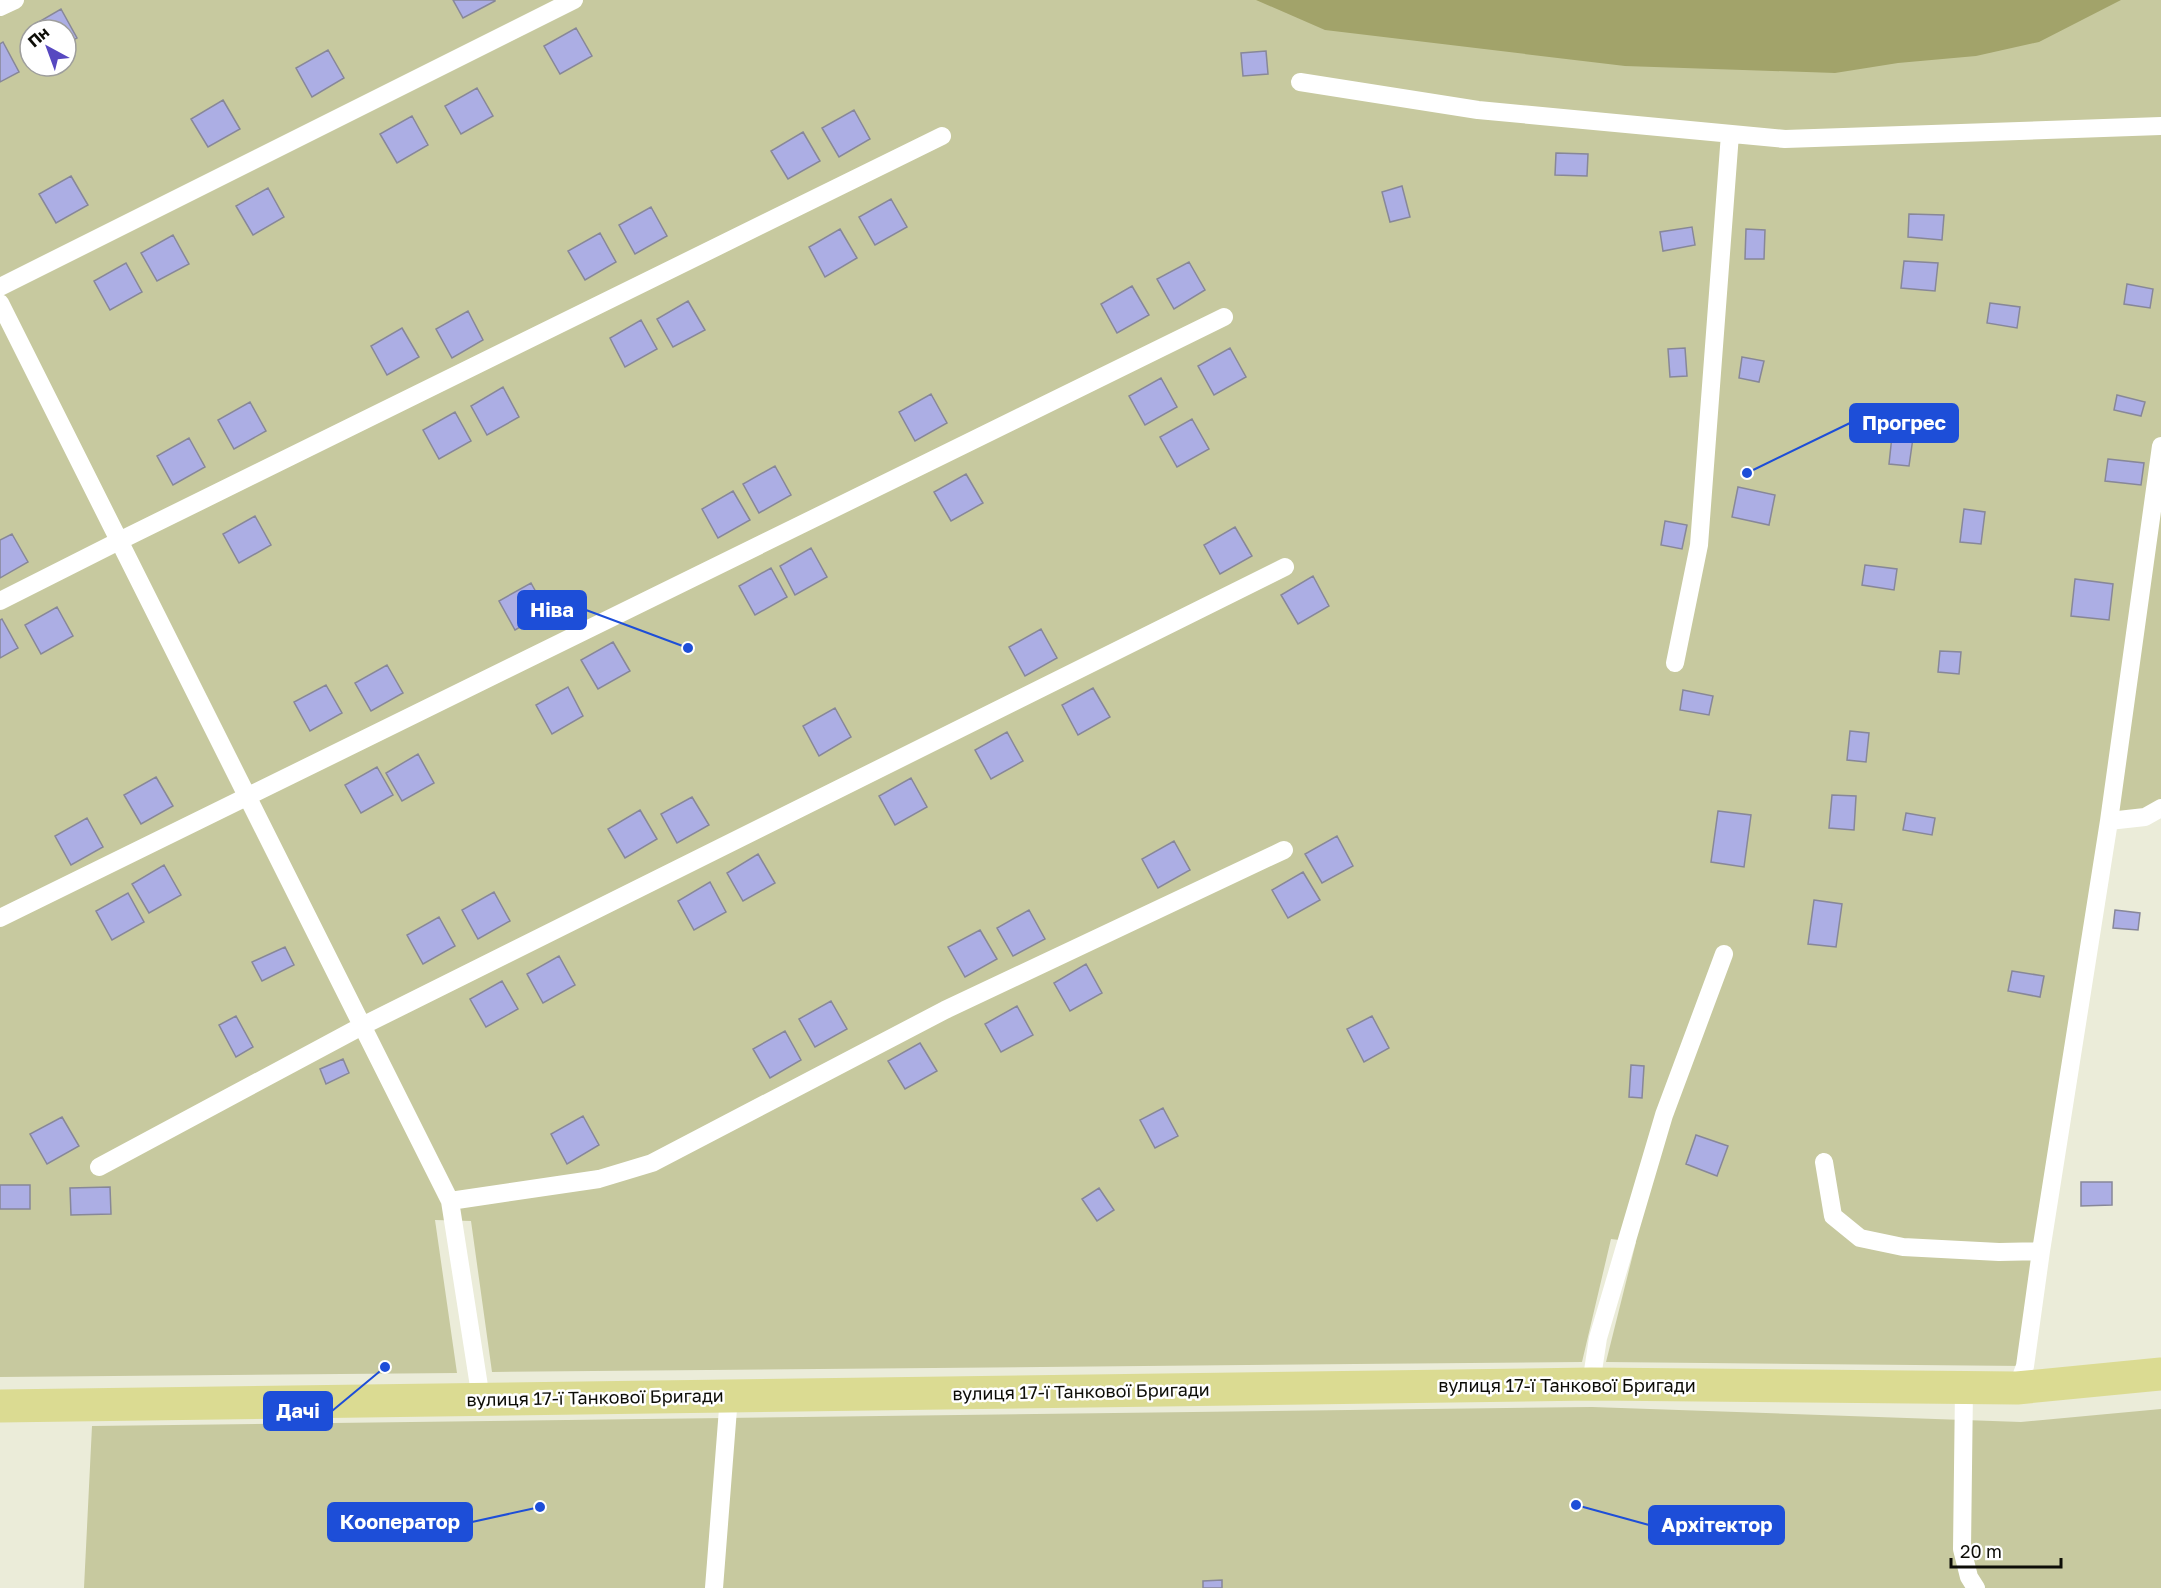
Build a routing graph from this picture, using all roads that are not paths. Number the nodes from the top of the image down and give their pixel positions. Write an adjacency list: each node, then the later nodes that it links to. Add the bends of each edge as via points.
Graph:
1 (15, 0): 3 (lane)
2 (574, 0): 8 (lane)
3 (0, 8)
4 (1300, 82): 6 (lane, via 1478,110)
5 (2161, 126): 6 (lane, via 1785,139)
6 (1730, 134): 15 (lane, via 1699,545)
7 (942, 136): 12 (lane)
8 (0, 287)
9 (0, 303): 12 (lane)
10 (1224, 317): 16 (lane)
11 (2161, 446): 18 (lane)
12 (119, 540): 14 (lane); 16 (lane)
13 (1285, 567): 22 (lane)
14 (0, 601)
15 (1675, 663)
16 (249, 798): 20 (lane); 22 (lane)
17 (2161, 808): 18 (lane, via 2145,817)
18 (2109, 821): 26 (lane)
19 (1284, 850): 25 (lane, via 945,1010 652,1163 598,1179)
20 (0, 918)
21 (1724, 954): 28 (lane, via 1664,1115 1598,1338)
22 (362, 1026): 24 (lane); 25 (lane)
23 (1824, 1162): 26 (lane, via 1833,1216 1860,1238 1903,1247)
24 (99, 1167)
25 (450, 1201): 32 (lane)
26 (2041, 1251): 30 (lane, via 2025,1366)
27 (2161, 1374): 30 (main road, вулиця 17-ї Танкової Бригади)
28 (1591, 1384): 29 (main road, вулиця 17-ї Танкової Бригади); 31 (main road, вулиця 17-ї Танкової Бригади)
29 (1964, 1388): 30 (main road, вулиця 17-ї Танкової Бригади); 35 (lane, via 1962,1549)
30 (2017, 1388)
31 (729, 1396): 32 (main road, вулиця 17-ї Танкової Бригади); 34 (lane)
32 (481, 1399): 33 (main road, вулиця 17-ї Танкової Бригади)
33 (0, 1406)
34 (713, 1588)
35 (1976, 1588)

